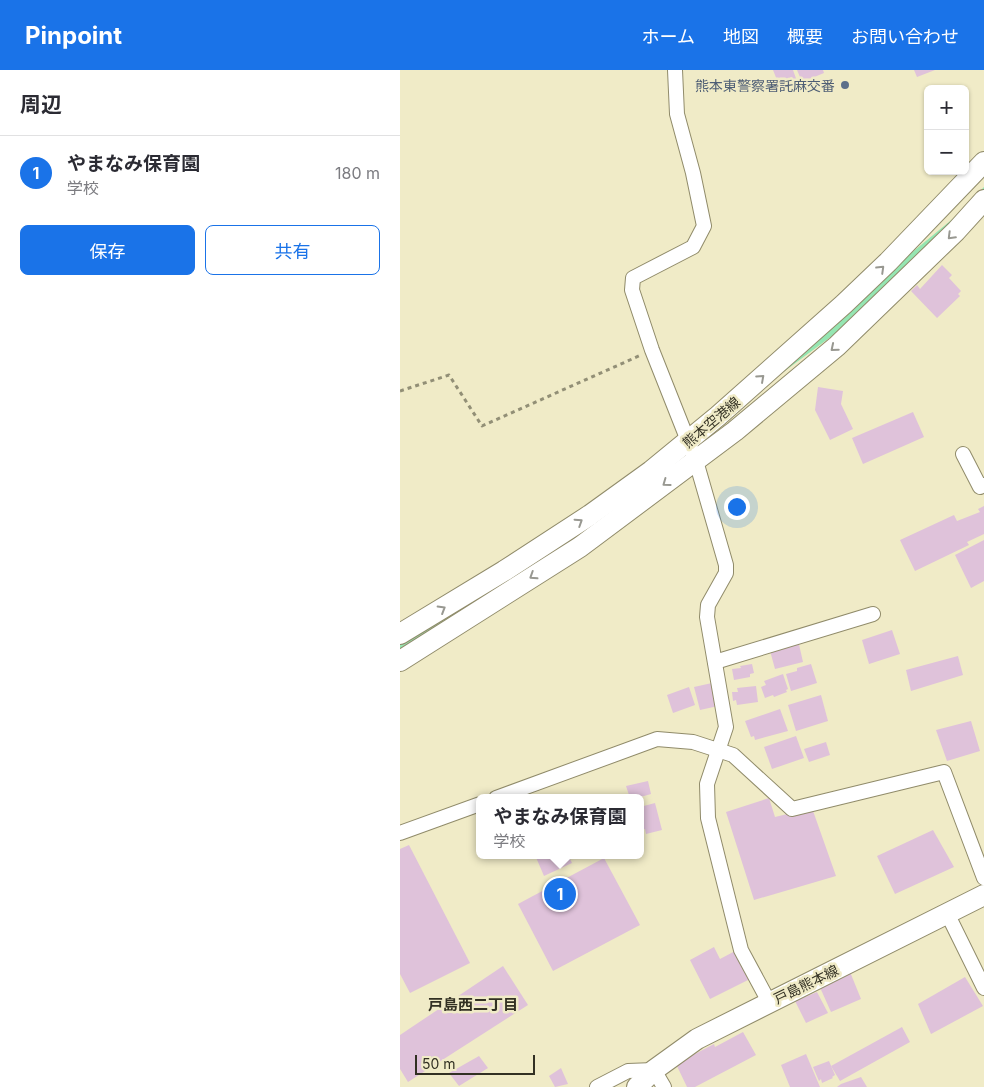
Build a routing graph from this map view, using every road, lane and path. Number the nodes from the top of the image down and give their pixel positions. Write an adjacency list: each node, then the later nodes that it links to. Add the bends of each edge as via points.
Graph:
1 (675, 70): 4 (street, via 677,114 704,226 693,247 633,278 632,290)
2 (984, 162): 6 (main road, 熊本空港線, one-way to 2, via 863,286)
3 (984, 200): 8 (main road, 熊本空港線, one-way to 8, via 837,346)
4 (652, 350): 5 (path, via 482,426 449,374); 6 (street)
5 (400, 391)
6 (689, 441): 8 (street); 11 (main road, 熊本空港線, one-way to 6, via 590,515)
7 (963, 454): 9 (street, via 980,486)
8 (696, 461): 12 (main road, 熊本空港線, one-way to 12, via 580,546); 13 (street, via 726,565 726,573 708,605)
9 (984, 485)
10 (874, 614): 13 (street)
11 (400, 634)
12 (400, 660)
13 (715, 662): 14 (street, via 726,727)
14 (720, 750): 15 (street, via 693,742 657,739); 18 (street, via 733,755 792,809 944,772); 22 (street, via 707,784 708,818 741,950)
15 (507, 794)
16 (476, 805): 17 (street)
17 (400, 833)
18 (984, 878)
19 (984, 895): 20 (main road, 戸島熊本線)
20 (948, 913): 21 (street); 22 (main road, 戸島熊本線)
21 (984, 988)
22 (769, 1002): 23 (main road, 戸島熊本線, via 697,1039)
23 (659, 1079): 24 (street, via 628,1071); 25 (main road, 戸島熊本線)
24 (598, 1087)
25 (637, 1087)

